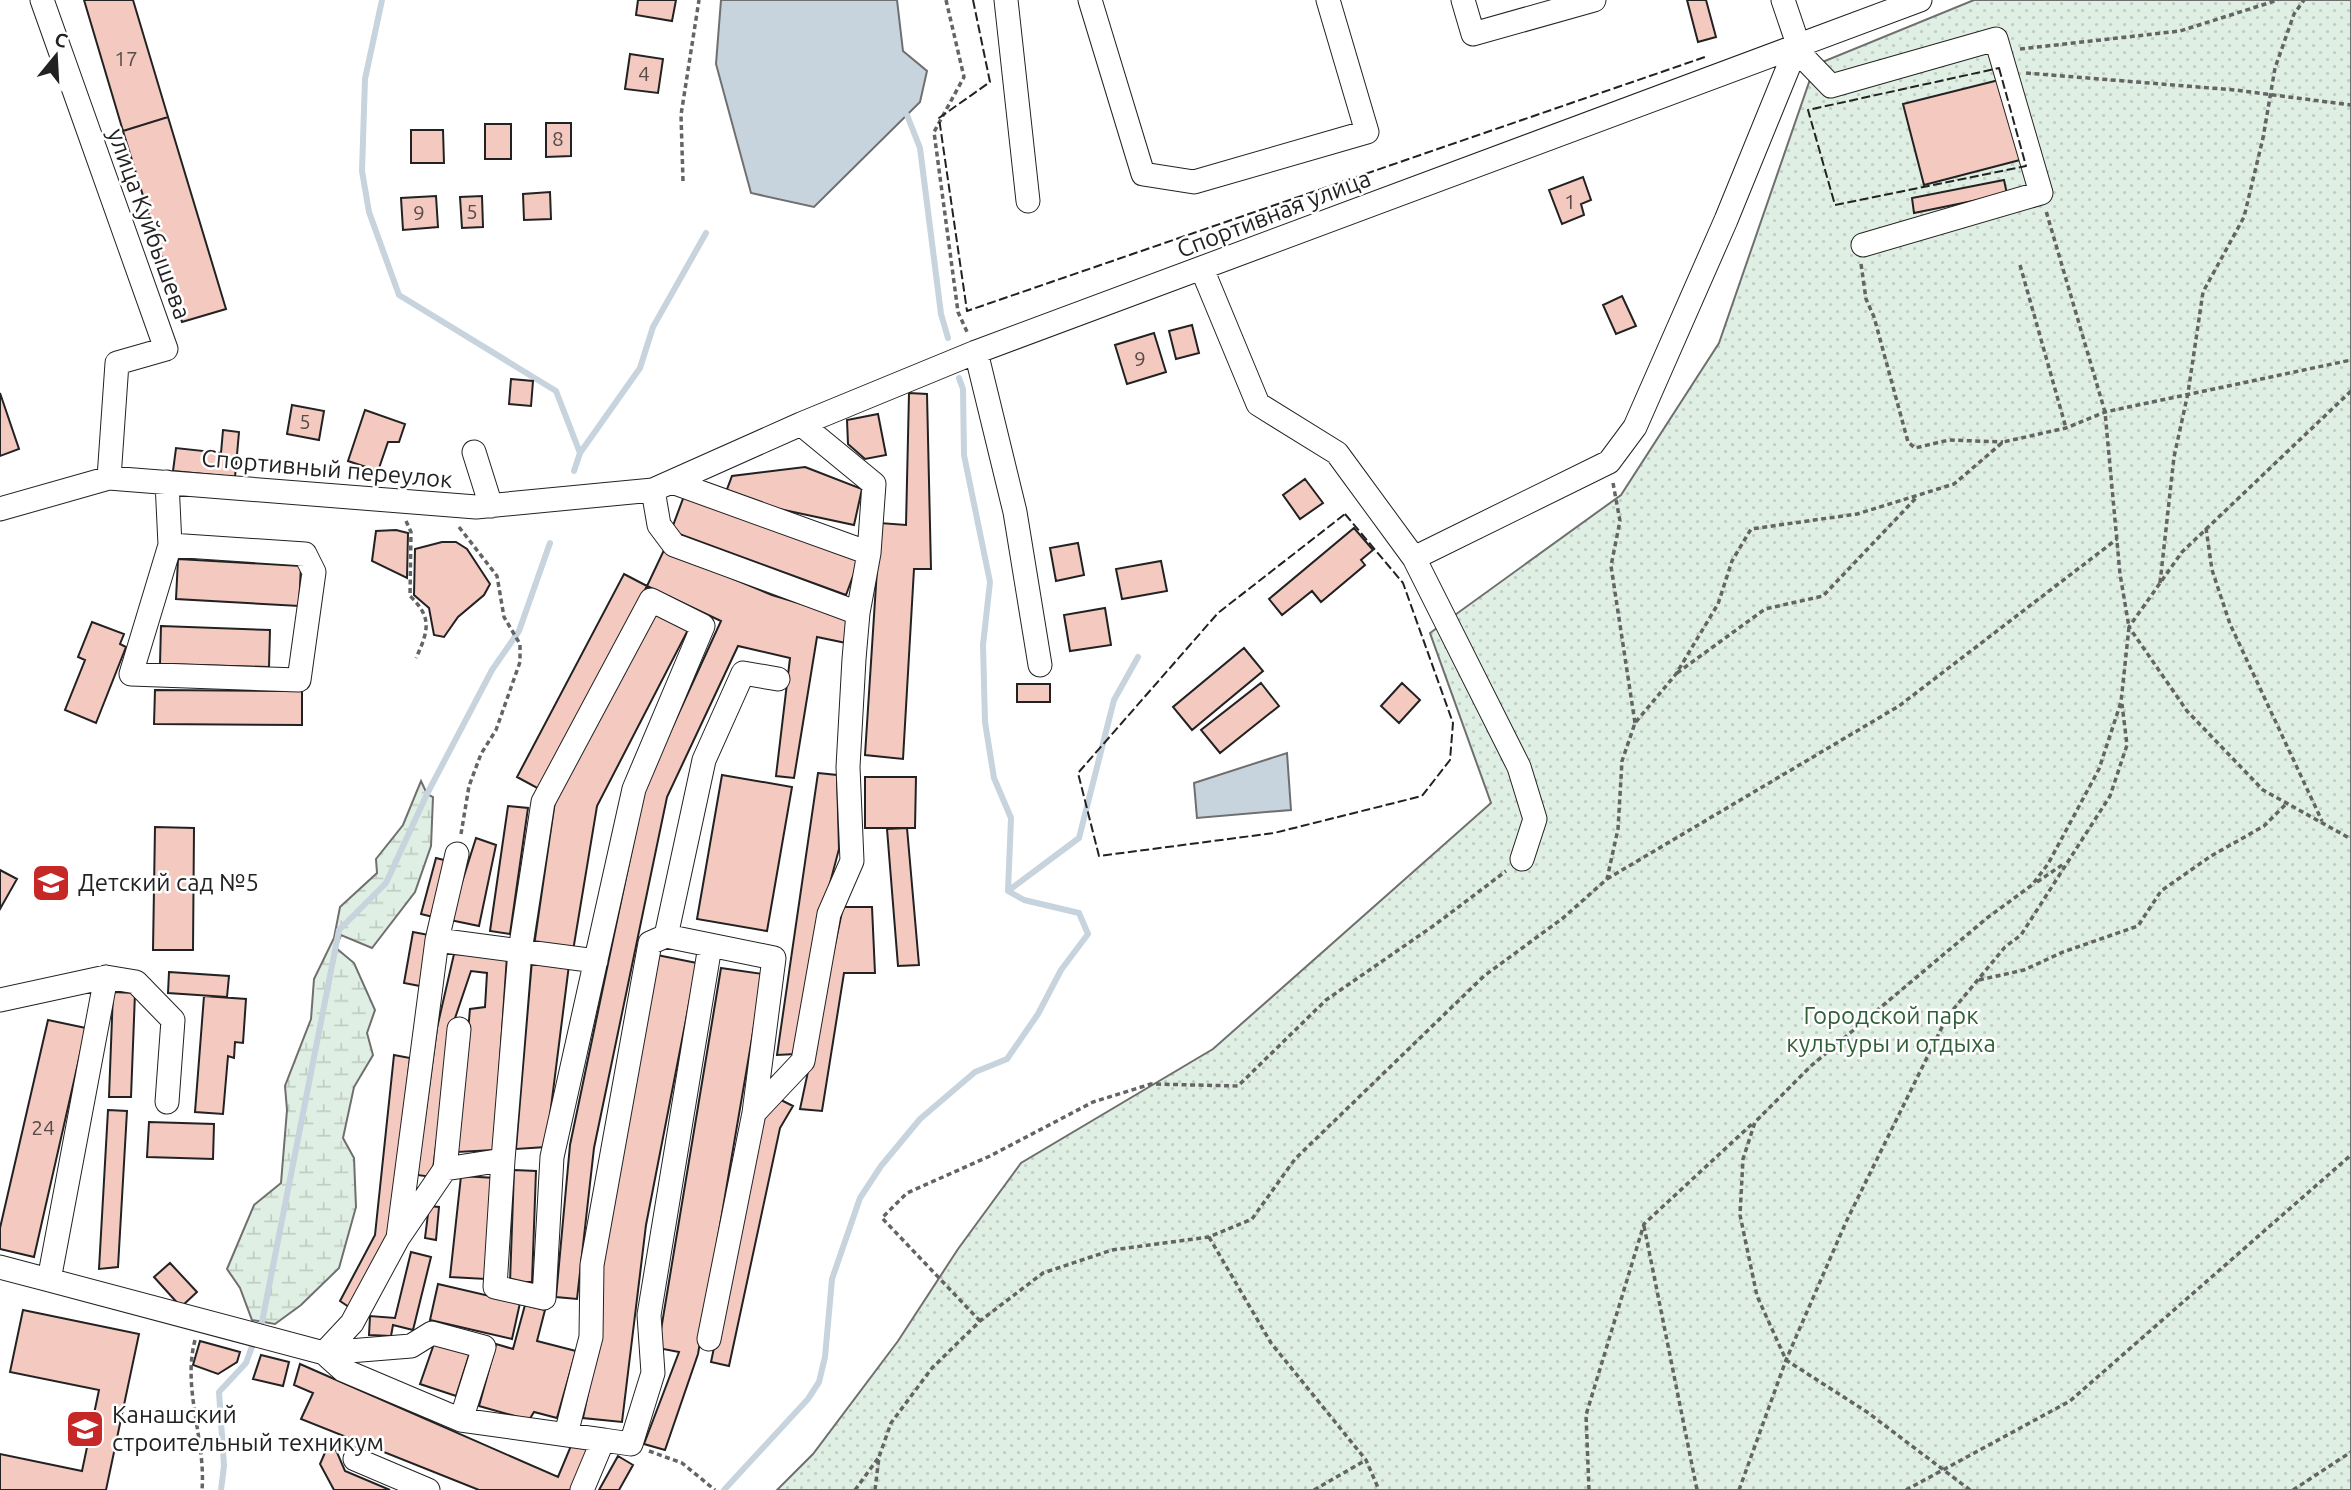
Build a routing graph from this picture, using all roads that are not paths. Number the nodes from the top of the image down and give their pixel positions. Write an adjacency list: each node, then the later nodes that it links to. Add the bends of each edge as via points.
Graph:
1 (42, 0): 16 (street, улица Куйбышева, via 166,349 117,363)
2 (1006, 0): 10 (street)
3 (1090, 0): 4 (street, via 1143,174 1194,182 1367,132)
4 (1328, 0)
5 (1463, 0): 6 (street, via 1473,34)
6 (1594, 0)
7 (1783, 0): 9 (street)
8 (1920, 0): 9 (street, Спортивная улица)
9 (1797, 46): 11 (street, via 1831,86 1996,39 2041,193); 12 (street, Спортивная улица); 23 (street, via 1635,427 1609,462)
10 (1028, 201)
11 (1863, 245)
12 (1202, 269): 13 (street, Спортивная улица); 23 (street, via 1258,404 1337,453)
13 (976, 352): 14 (street, Спортивная улица); 25 (street, via 1015,512)
14 (801, 424): 18 (street, Спортивная улица); 22 (street, via 874,484)
15 (474, 452): 19 (street)
16 (109, 478): 17 (street, Спортивный переулок); 20 (street, Спортивный переулок)
17 (167, 482): 19 (street, Спортивный переулок); 21 (street)
18 (662, 486): 19 (street, Спортивный переулок); 22 (street); 24 (street, via 659,525 674,545)
19 (491, 506)
20 (0, 509)
21 (170, 545): 21 (street, via 131,674 299,680 314,572 305,554)
22 (869, 553): 24 (street)
23 (1414, 558): 28 (street, via 1519,767 1535,819)
24 (858, 613): 38 (street, via 848,767 852,861 829,914 803,1061)
25 (1040, 665)
26 (778, 679): 29 (street, via 743,673 704,760)
27 (457, 854): 30 (street)
28 (1522, 859)
29 (666, 936): 31 (street); 47 (street, via 650,943 592,1265 591,1337)
30 (437, 940): 32 (street); 41 (street)
31 (710, 946): 38 (street, via 774,958); 48 (street, via 649,1315 653,1373 631,1444)
32 (520, 951): 33 (street); 33 (street, via 543,802 651,600 703,626 634,789); 39 (street)
33 (596, 961): 39 (street, via 552,1157 544,1298 495,1287)
34 (106, 977): 35 (street); 37 (street, via 136,982 173,1020); 43 (street)
35 (0, 1000)
36 (459, 1029): 40 (street)
37 (167, 1102)
38 (754, 1112): 44 (street)
39 (503, 1160): 40 (street)
40 (445, 1169): 41 (street)
41 (398, 1238): 45 (street, via 352,1323)
42 (0, 1267): 43 (street)
43 (49, 1280): 45 (street)
44 (709, 1339)
45 (324, 1353): 46 (street, via 343,1370); 46 (street, via 411,1346 432,1333 484,1347)
46 (461, 1420): 47 (street)
47 (566, 1434): 48 (street)
48 (603, 1440): 51 (street)
49 (355, 1459): 50 (street)
50 (428, 1490)
51 (582, 1490)

